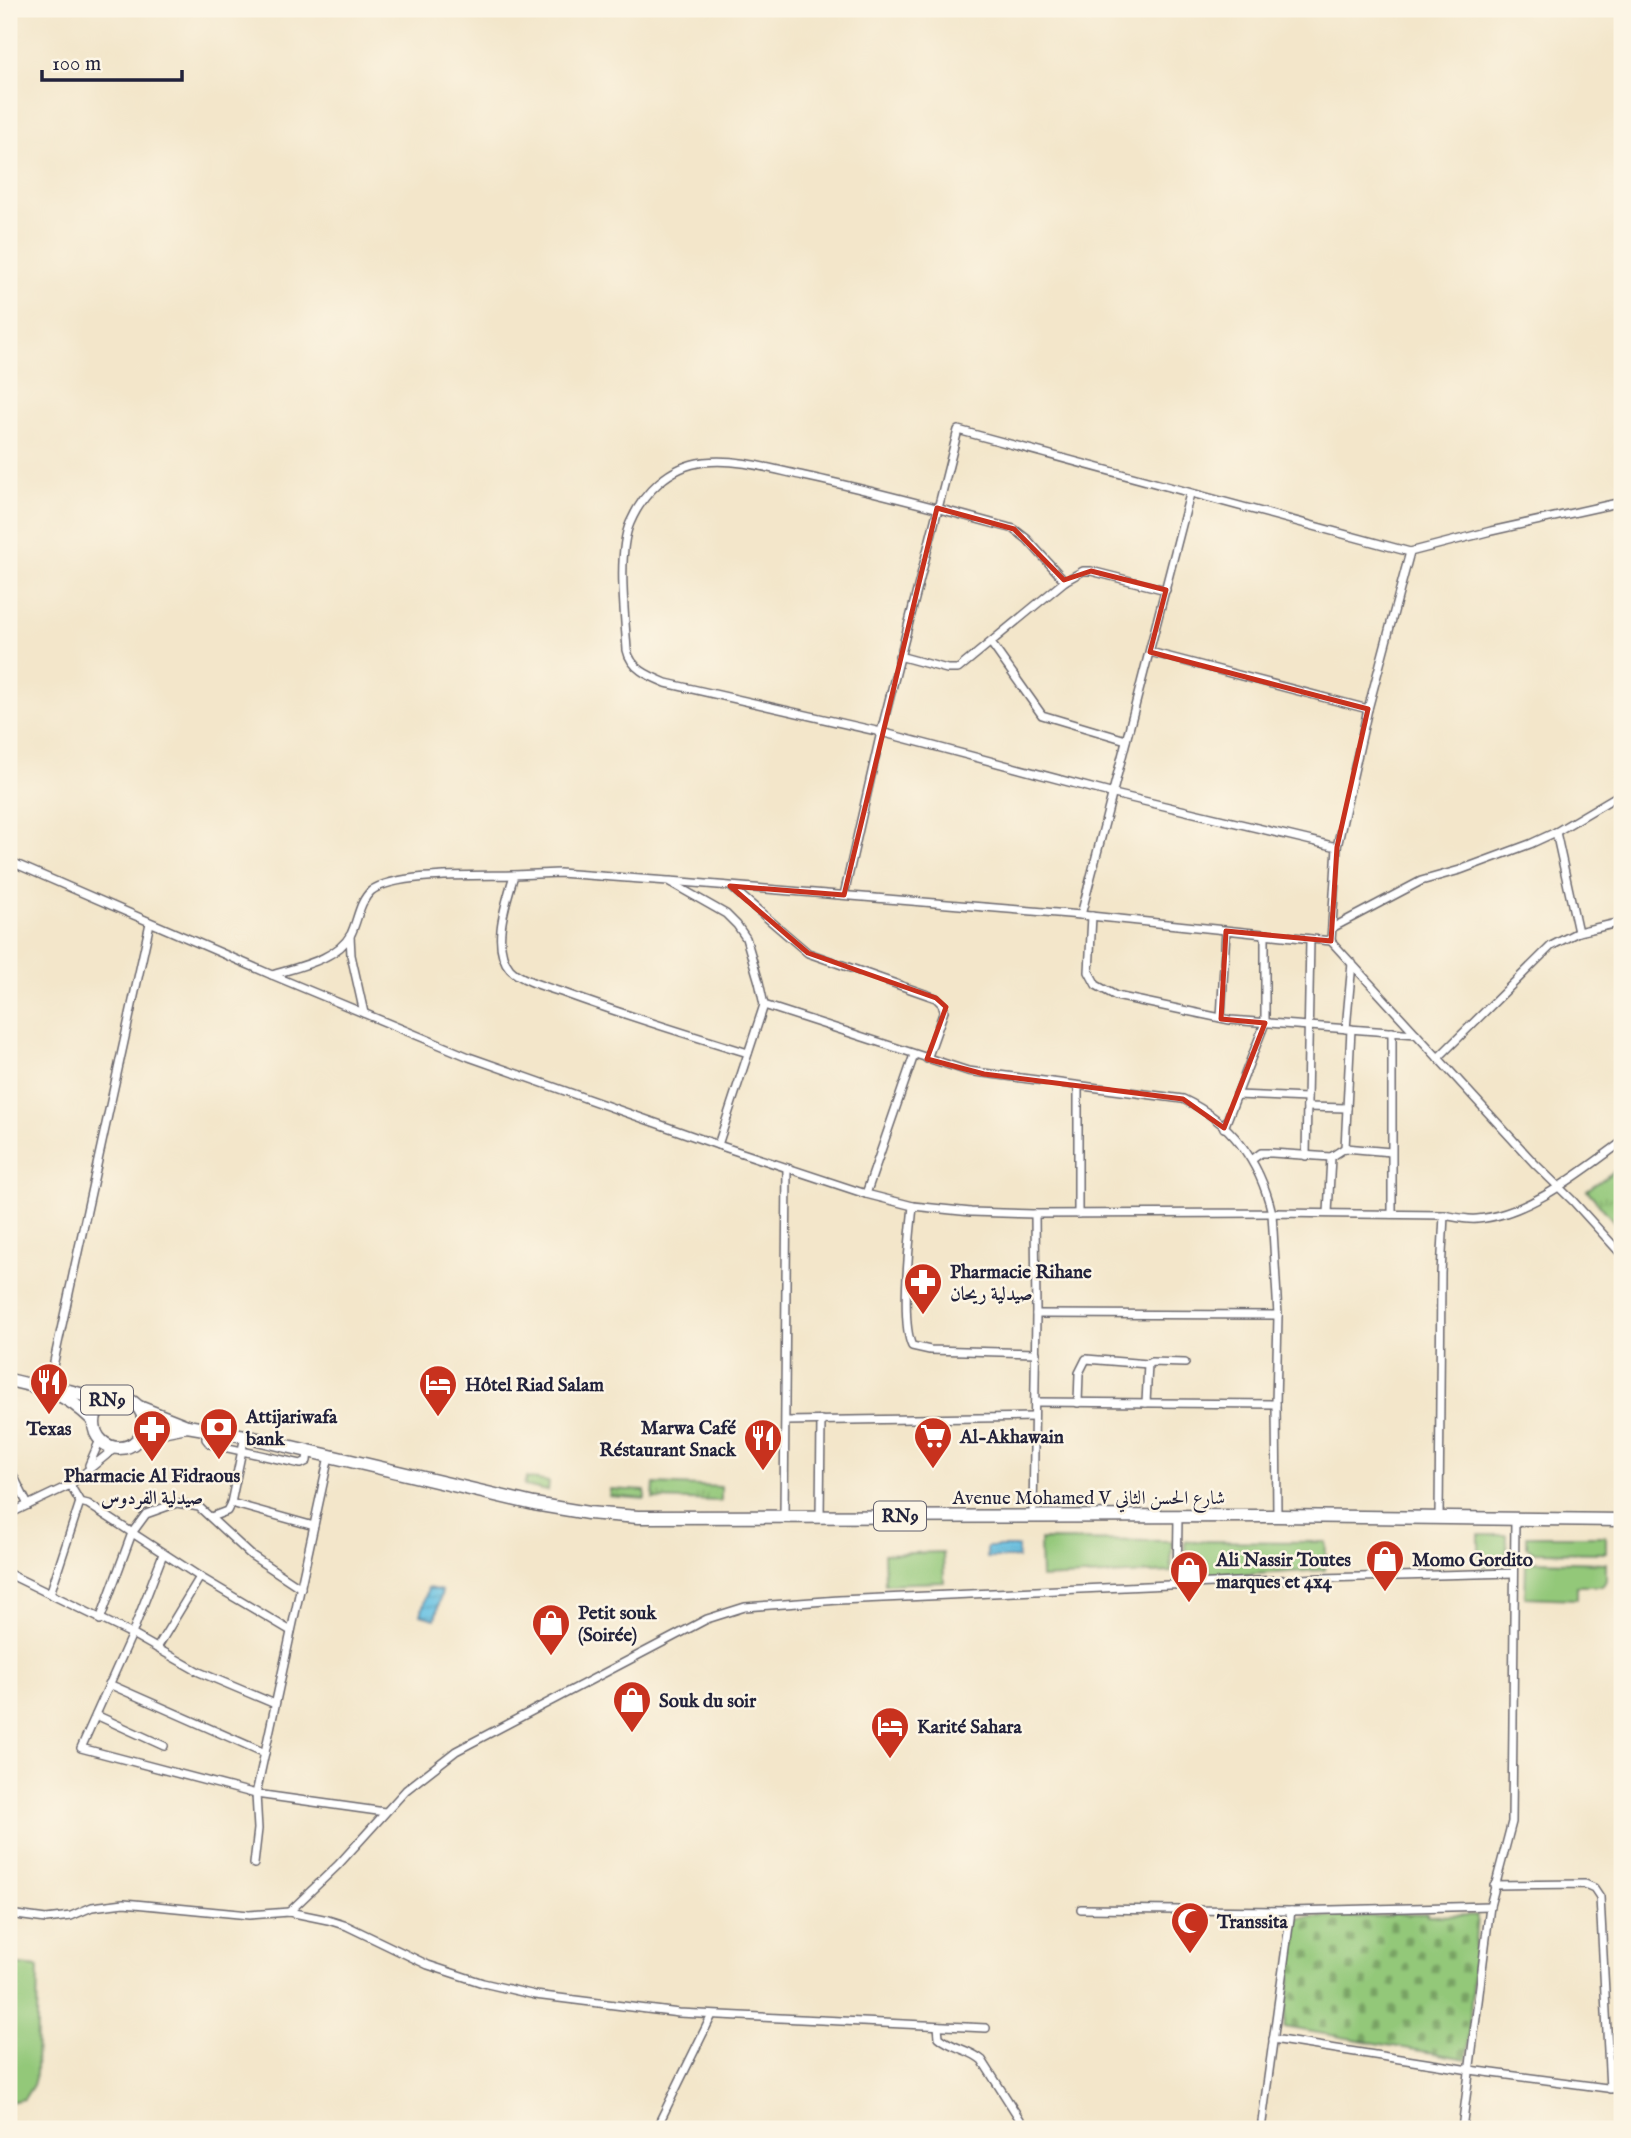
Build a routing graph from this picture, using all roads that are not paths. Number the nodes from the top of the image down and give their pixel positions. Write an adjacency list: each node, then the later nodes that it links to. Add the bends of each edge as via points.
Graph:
1 (1190, 494): 3 (street, via 958,430); 4 (street); 6 (street)
2 (1622, 502): 4 (street)
3 (937, 508): 5 (street, via 1014,529); 9 (street); 11 (street, via 762,467 704,462 656,483 628,526 622,560 627,650 638,669 681,687)
4 (1410, 552): 10 (street)
5 (1066, 581): 6 (street, via 1091,571); 7 (street)
6 (1166, 590): 8 (street)
7 (991, 643): 9 (street, via 954,671); 12 (street, via 1042,715)
8 (1150, 652): 10 (street); 12 (street)
9 (899, 656): 11 (street)
10 (1368, 709): 16 (street)
11 (881, 732): 14 (street); 21 (street)
12 (1126, 740): 14 (street)
13 (1622, 793): 15 (street)
14 (1114, 794): 16 (street); 22 (street)
15 (1556, 832): 26 (street, via 1421,881); 28 (street)
16 (1337, 847): 26 (street)
17 (9, 861): 25 (street)
18 (514, 875): 19 (street, via 559,873); 30 (street, via 416,879 380,886 363,901); 43 (street, via 501,929 501,949 511,969 586,1001)
19 (668, 881): 20 (street); 35 (street, via 737,925 746,938)
20 (730, 886): 21 (street); 46 (street, via 808,953 936,998 944,1011)
21 (844, 895): 22 (street)
22 (1081, 915): 23 (street)
23 (1093, 916): 27 (street); 37 (street, via 1089,972 1102,990)
24 (1622, 922): 28 (street)
25 (150, 923): 34 (street); 77 (street)
26 (1332, 928): 32 (street)
27 (1226, 931): 29 (street); 37 (street)
28 (1578, 932): 45 (street, via 1551,946)
29 (1265, 935): 31 (street); 38 (street)
30 (350, 936): 34 (street, via 325,956); 36 (street)
31 (1310, 939): 32 (street); 39 (street)
32 (1331, 941): 33 (street)
33 (1352, 963): 40 (street); 42 (street)
34 (272, 975): 36 (street)
35 (764, 1005): 43 (street); 44 (street)
36 (364, 1013): 54 (street, via 469,1057)
37 (1221, 1018): 38 (street)
38 (1265, 1023): 39 (street); 48 (street)
39 (1308, 1026): 40 (street); 49 (street)
40 (1349, 1029): 41 (street); 51 (street)
41 (1392, 1032): 42 (street); 56 (street)
42 (1416, 1034): 45 (street)
43 (748, 1053): 54 (street)
44 (914, 1055): 46 (street); 62 (street)
45 (1438, 1058): 61 (street)
46 (927, 1059): 47 (street, via 984,1074)
47 (1078, 1086): 52 (street, via 1183,1099); 67 (street)
48 (1237, 1095): 49 (street); 52 (street)
49 (1307, 1098): 50 (street)
50 (1307, 1107): 51 (street); 57 (street)
51 (1347, 1108): 55 (street)
52 (1224, 1128): 59 (street)
53 (1622, 1142): 61 (street)
54 (718, 1144): 60 (street)
55 (1345, 1148): 56 (street); 58 (street)
56 (1391, 1152): 68 (street)
57 (1306, 1156): 58 (street); 59 (street, via 1261,1153)
58 (1331, 1157): 65 (street)
59 (1252, 1158): 64 (street)
60 (787, 1168): 62 (street); 87 (street)
61 (1559, 1187): 69 (street, via 1490,1217); 70 (street)
62 (866, 1194): 63 (street)
63 (913, 1206): 66 (street); 73 (street, via 908,1263 912,1346)
64 (1272, 1213): 65 (street); 67 (street); 72 (street)
65 (1328, 1213): 68 (street)
66 (1034, 1214): 67 (street); 71 (street)
67 (1078, 1214)
68 (1392, 1214): 69 (street)
69 (1444, 1215): 110 (street)
70 (1622, 1255)
71 (1036, 1314): 72 (street); 73 (street)
72 (1278, 1315): 82 (street)
73 (1036, 1353): 79 (street)
74 (1185, 1363): 75 (street)
75 (1148, 1364): 80 (street, via 1086,1359 1079,1373); 81 (street)
76 (9, 1380): 77 (main road, Avenue Mohamed V شارع الحسن الثاني / RN9)
77 (52, 1390): 78 (main road, Avenue Mohamed V شارع الحسن الثاني / RN9); 85 (main road, Avenue Mohamed V شارع الحسن الثاني / RN9)
78 (106, 1401): 83 (main road, Avenue Mohamed V شارع الحسن الثاني / RN9, via 127,1399); 85 (main road, RN9)
79 (1035, 1402): 80 (street); 84 (street)
80 (1078, 1403): 81 (street)
81 (1146, 1403): 82 (street)
82 (1276, 1404): 105 (street)
83 (139, 1408): 88 (main road, Avenue Mohamed V شارع الحسن الثاني / RN9); 90 (main road, RN9, via 144,1421)
84 (1034, 1417): 86 (street); 104 (street)
85 (93, 1420): 92 (main road, RN9)
86 (821, 1420): 87 (street); 108 (street)
87 (786, 1421): 107 (street)
88 (187, 1426): 89 (main road, Avenue Mohamed V شارع الحسن الثاني / RN9); 90 (main road, Avenue Mohamed V شارع الحسن الثاني / RN9)
89 (206, 1429): 91 (main road, Avenue Mohamed V شارع الحسن الثاني / RN9); 94 (street, via 208,1443)
90 (141, 1434): 93 (main road, Avenue Mohamed V شارع الحسن الثاني / RN9, via 130,1446)
91 (245, 1436): 94 (street); 95 (main road, Avenue Mohamed V شارع الحسن الثاني / RN9)
92 (100, 1440): 93 (main road, RN9); 98 (street)
93 (115, 1448): 98 (street)
94 (242, 1450): 95 (street, via 301,1464 307,1461); 101 (street)
95 (308, 1451): 96 (main road, Avenue Mohamed V شارع الحسن الثاني / RN9)
96 (329, 1456): 107 (main road, Avenue Mohamed V شارع الحسن الثاني / RN9, via 588,1513 666,1519); 113 (street)
97 (9, 1467): 102 (street)
98 (87, 1470): 99 (street)
99 (70, 1485): 100 (street); 102 (street)
100 (79, 1502): 114 (street); 121 (street)
101 (231, 1503): 106 (street, via 226,1511); 113 (street)
102 (27, 1505): 103 (street)
103 (9, 1514)
104 (1033, 1516): 108 (main road, Avenue Mohamed V شارع الحسن الثاني / RN9); 109 (main road, Avenue Mohamed V شارع الحسن الثاني / RN9)
105 (1278, 1516): 109 (main road, Avenue Mohamed V شارع الحسن الثاني / RN9); 110 (main road, Avenue Mohamed V شارع الحسن الثاني / RN9)
106 (211, 1517): 114 (street, via 199,1507 177,1503 146,1514); 120 (street, via 251,1555)
107 (784, 1517): 108 (main road, Avenue Mohamed V شارع الحسن الثاني / RN9)
108 (820, 1517)
109 (1178, 1517): 119 (street)
110 (1439, 1518): 111 (main road, Avenue Mohamed V شارع الحسن الثاني / RN9)
111 (1515, 1519): 112 (main road, Avenue Mohamed V شارع الحسن الثاني / RN9); 116 (street)
112 (1622, 1520)
113 (314, 1526): 120 (street)
114 (132, 1533): 115 (street); 122 (street)
115 (163, 1554): 118 (street); 124 (street)
116 (1514, 1573): 119 (street); 134 (street, via 1512,1822)
117 (9, 1574): 121 (street)
118 (200, 1577): 123 (street); 125 (street)
119 (1177, 1585): 132 (street, via 736,1608 456,1751)
120 (300, 1588): 123 (street)
121 (50, 1594): 122 (street)
122 (100, 1620): 124 (street)
123 (291, 1631): 127 (street)
124 (132, 1634): 125 (street); 126 (street)
125 (156, 1648): 127 (street)
126 (109, 1684): 128 (street); 130 (street)
127 (275, 1704): 130 (street)
128 (96, 1715): 129 (street); 131 (street, via 81,1748)
129 (164, 1746)
130 (265, 1753): 131 (street)
131 (256, 1794): 132 (street); 133 (street)
132 (385, 1812): 138 (street)
133 (254, 1864)
134 (1494, 1885): 135 (street); 145 (street, via 1585,1884 1600,1898)
135 (1490, 1906): 137 (street); 144 (street)
136 (1081, 1909): 137 (street)
137 (1291, 1910): 143 (street)
138 (289, 1912): 139 (street, via 249,1915 124,1903 47,1919); 140 (street, via 328,1920 428,1965 483,1983 578,2002)
139 (9, 1914)
140 (712, 2015): 141 (street); 147 (street)
141 (938, 2026): 142 (street); 148 (street, via 944,2042 982,2060)
142 (986, 2028)
143 (1273, 2039): 144 (street); 149 (street)
144 (1470, 2070): 145 (street); 150 (street)
145 (1610, 2089): 146 (street)
146 (1622, 2090)
147 (656, 2129)
148 (1026, 2129)
149 (1261, 2129)
150 (1462, 2129)

